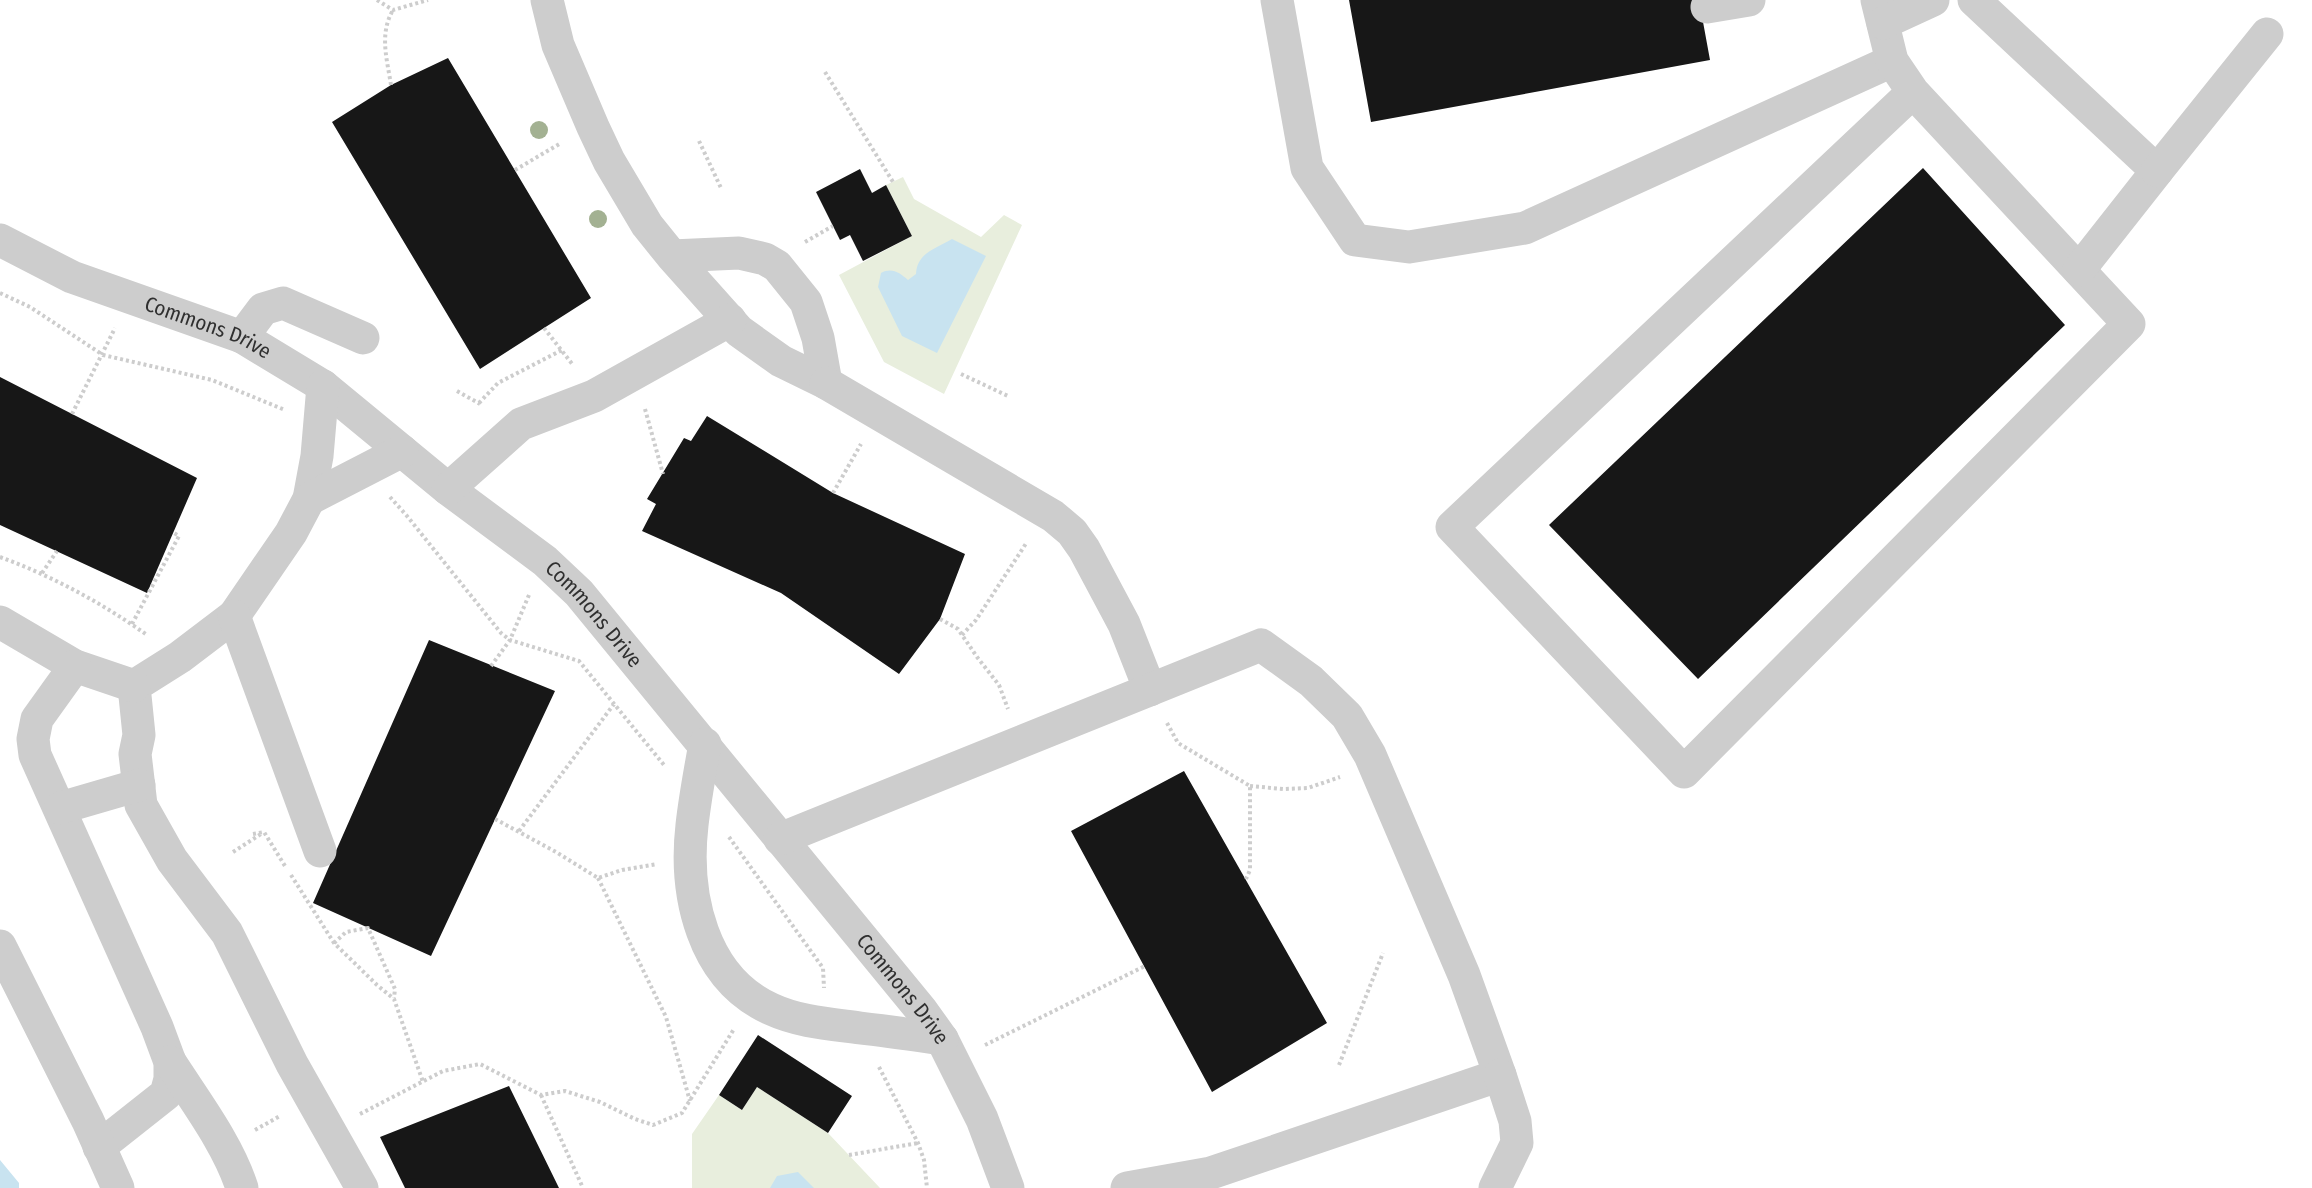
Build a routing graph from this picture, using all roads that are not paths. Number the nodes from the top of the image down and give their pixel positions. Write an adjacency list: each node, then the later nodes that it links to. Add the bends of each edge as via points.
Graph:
1 (547, 0): 13 (street, via 558,45 609,161 647,225)
2 (1277, 0): 9 (street, via 1306,168 1354,240 1409,248 1525,228)
3 (1749, 0): 6 (street)
4 (1933, 0): 7 (street)
5 (1974, 0): 11 (street)
6 (1707, 7)
7 (1880, 11): 9 (street)
8 (2266, 34): 11 (street)
9 (1893, 61): 10 (street)
10 (1913, 92): 14 (street); 14 (street, via 1452,527 1684,772 2129,324)
11 (2157, 171): 14 (street)
12 (0, 240): 16 (street, Commons Drive, via 72,278)
13 (672, 256): 15 (street); 18 (street, via 739,253 777,266 806,302 818,338)
14 (2079, 270)
15 (730, 320): 18 (street, via 781,361); 21 (street, via 594,396 521,424)
16 (243, 337): 17 (street, via 263,309 283,303); 19 (street, Commons Drive)
17 (363, 338)
18 (826, 383): 27 (street, via 1047,513 1072,532 1124,624)
19 (323, 386): 20 (street, Commons Drive); 22 (street)
20 (402, 451): 21 (street, Commons Drive); 22 (street)
21 (448, 489): 28 (street, Commons Drive, via 545,561 579,594)
22 (309, 499): 23 (street)
23 (234, 616): 26 (street); 32 (street)
24 (0, 622): 25 (street)
25 (75, 666): 26 (street); 30 (street, via 37,719 33,739 35,755)
26 (134, 686): 29 (street)
27 (1150, 690): 31 (street); 36 (street, via 1262,645 1311,681 1347,716 1375,765 1464,975)
28 (705, 744): 31 (street, Commons Drive); 34 (street, via 691,826 690,859 702,933 718,965 740,990 771,1009 810,1021 874,1029)
29 (139, 785): 30 (street); 40 (street, via 141,805 172,860 227,933 292,1064)
30 (60, 808): 35 (street)
31 (780, 839): 34 (street, Commons Drive, via 922,1011)
32 (320, 850)
33 (0, 946): 37 (street)
34 (947, 1050): 41 (street, Commons Drive, via 991,1138)
35 (170, 1062): 37 (street, via 166,1094); 39 (street, via 209,1121)
36 (1500, 1075): 42 (street, via 1211,1173); 43 (street, via 1515,1121 1517,1143)
37 (99, 1147): 38 (street)
38 (118, 1188)
39 (242, 1188)
40 (363, 1188)
41 (1008, 1188)
42 (1127, 1188)
43 (1495, 1188)

